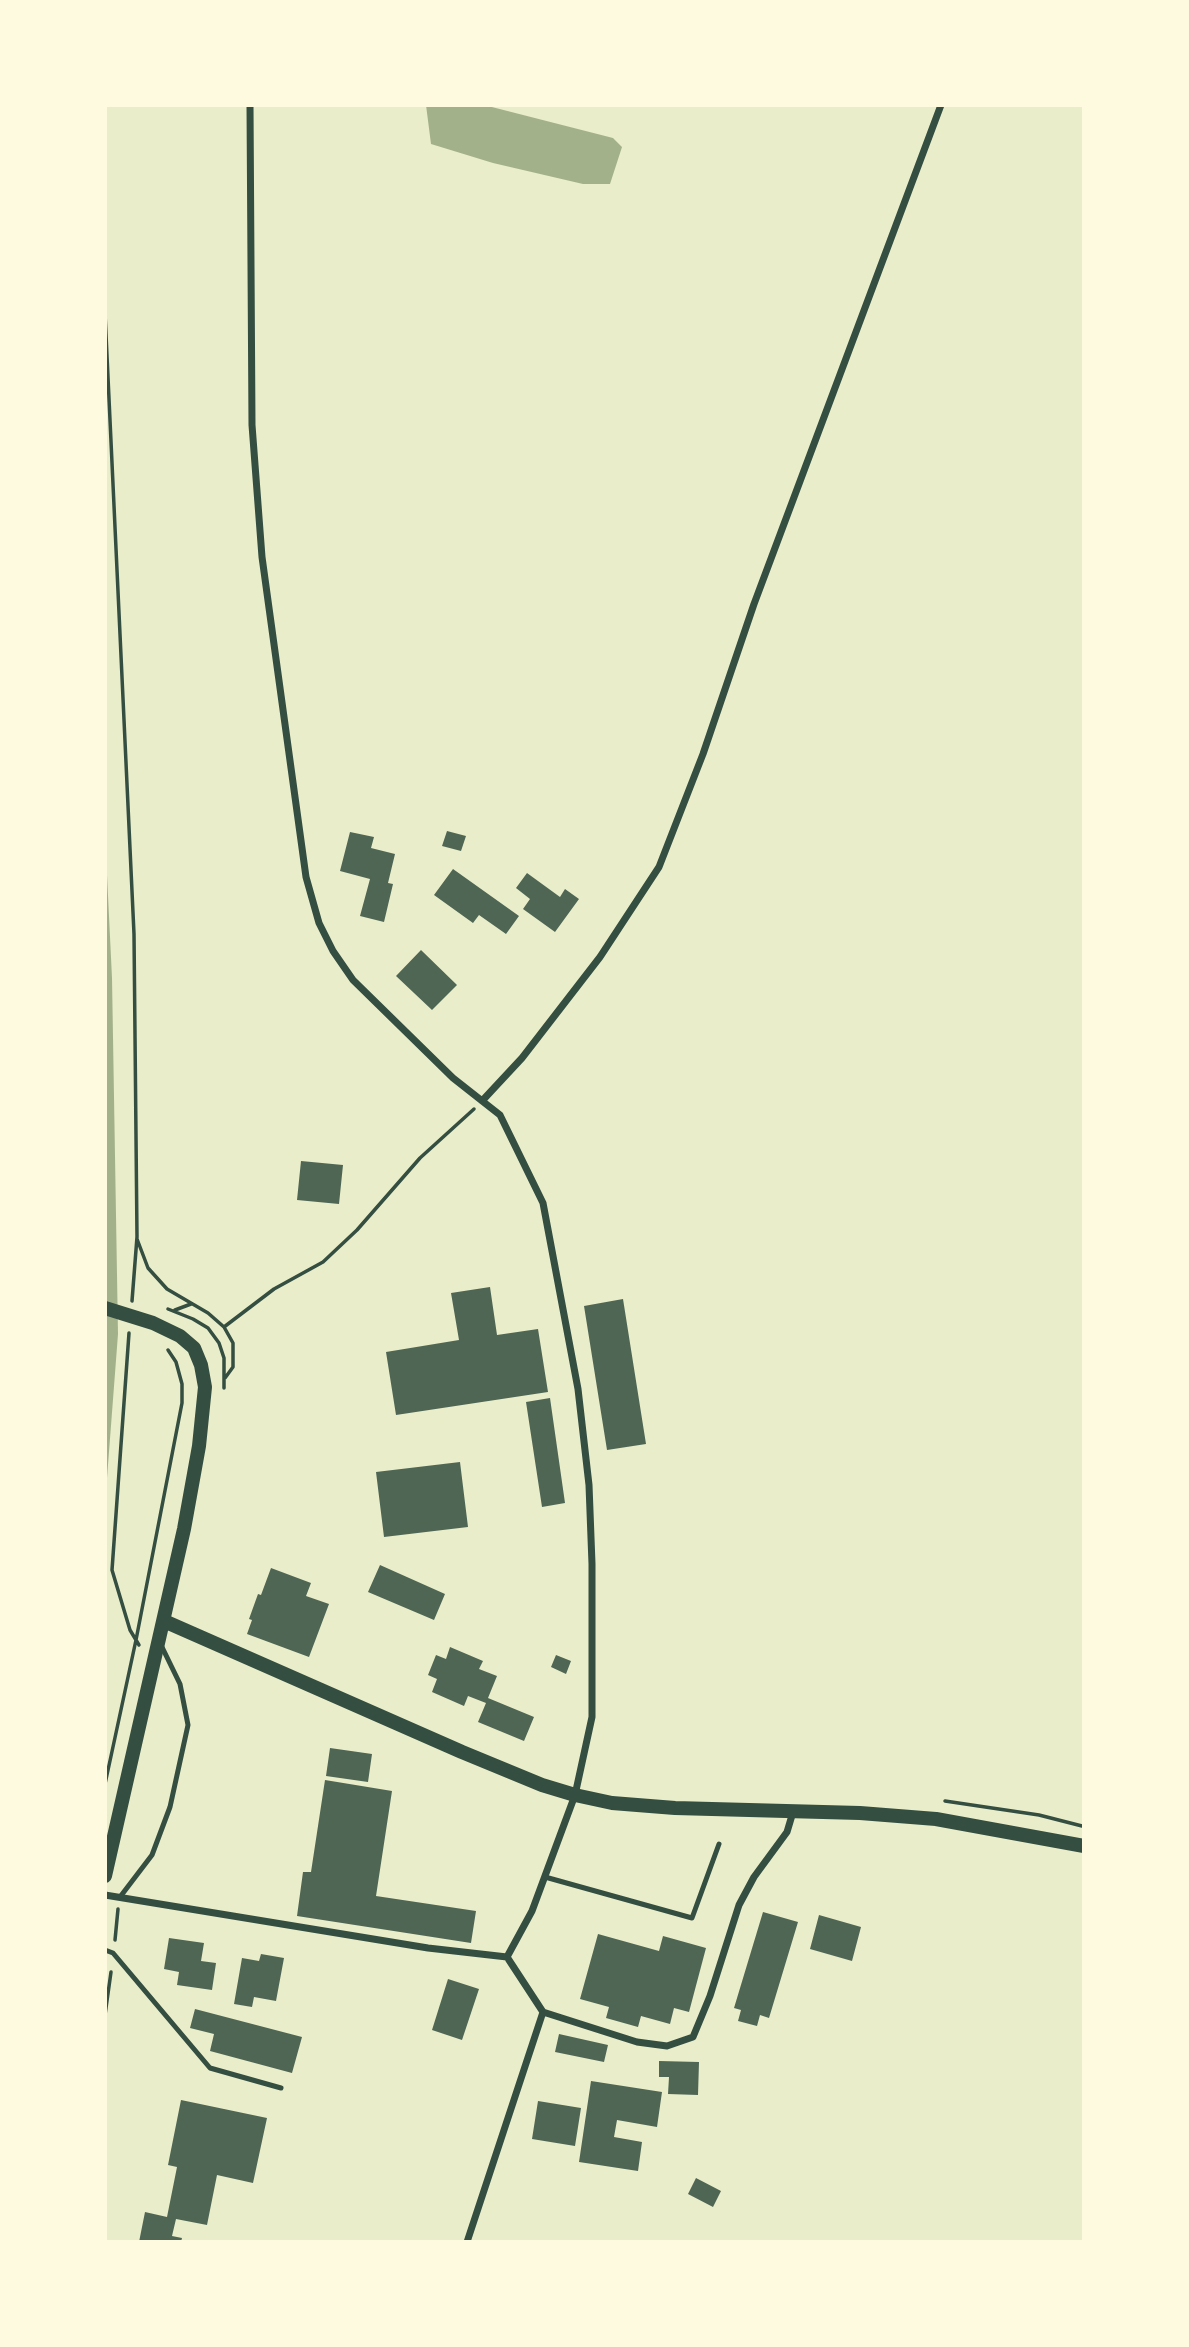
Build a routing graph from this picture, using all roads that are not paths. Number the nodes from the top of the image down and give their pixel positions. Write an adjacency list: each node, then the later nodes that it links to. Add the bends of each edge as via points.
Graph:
1 (250, 105): 3 (street, via 252,425 262,557 306,877 319,923 353,980)
2 (942, 105): 3 (street, via 659,867 600,957 522,1058)
3 (482, 1101): 7 (street, via 505,1122 543,1203 578,1389 593,1564 592,1717)
4 (105, 1308): 5 (main road, via 180,1336 194,1349 201,1365 205,1387 199,1447)
5 (164, 1621): 6 (main road); 7 (main road, via 462,1752)
6 (159, 1641): 11 (main road); 14 (lane, via 180,1684 188,1725 170,1807 152,1855)
7 (575, 1795): 8 (main road, via 675,1808); 12 (street)
8 (793, 1812): 10 (main road, via 936,1819); 17 (street, via 787,1832 739,1905 693,2037 667,2046 637,2042)
9 (719, 1844): 12 (lane, via 692,1918)
10 (1084, 1846)
11 (105, 1876)
12 (545, 1878): 16 (street)
13 (105, 1895): 14 (street)
14 (120, 1897): 16 (street)
15 (105, 1950): 18 (lane, via 113,1953 210,2068)
16 (507, 1957): 17 (street)
17 (543, 2012): 19 (street)
18 (281, 2088)
19 (467, 2242)

